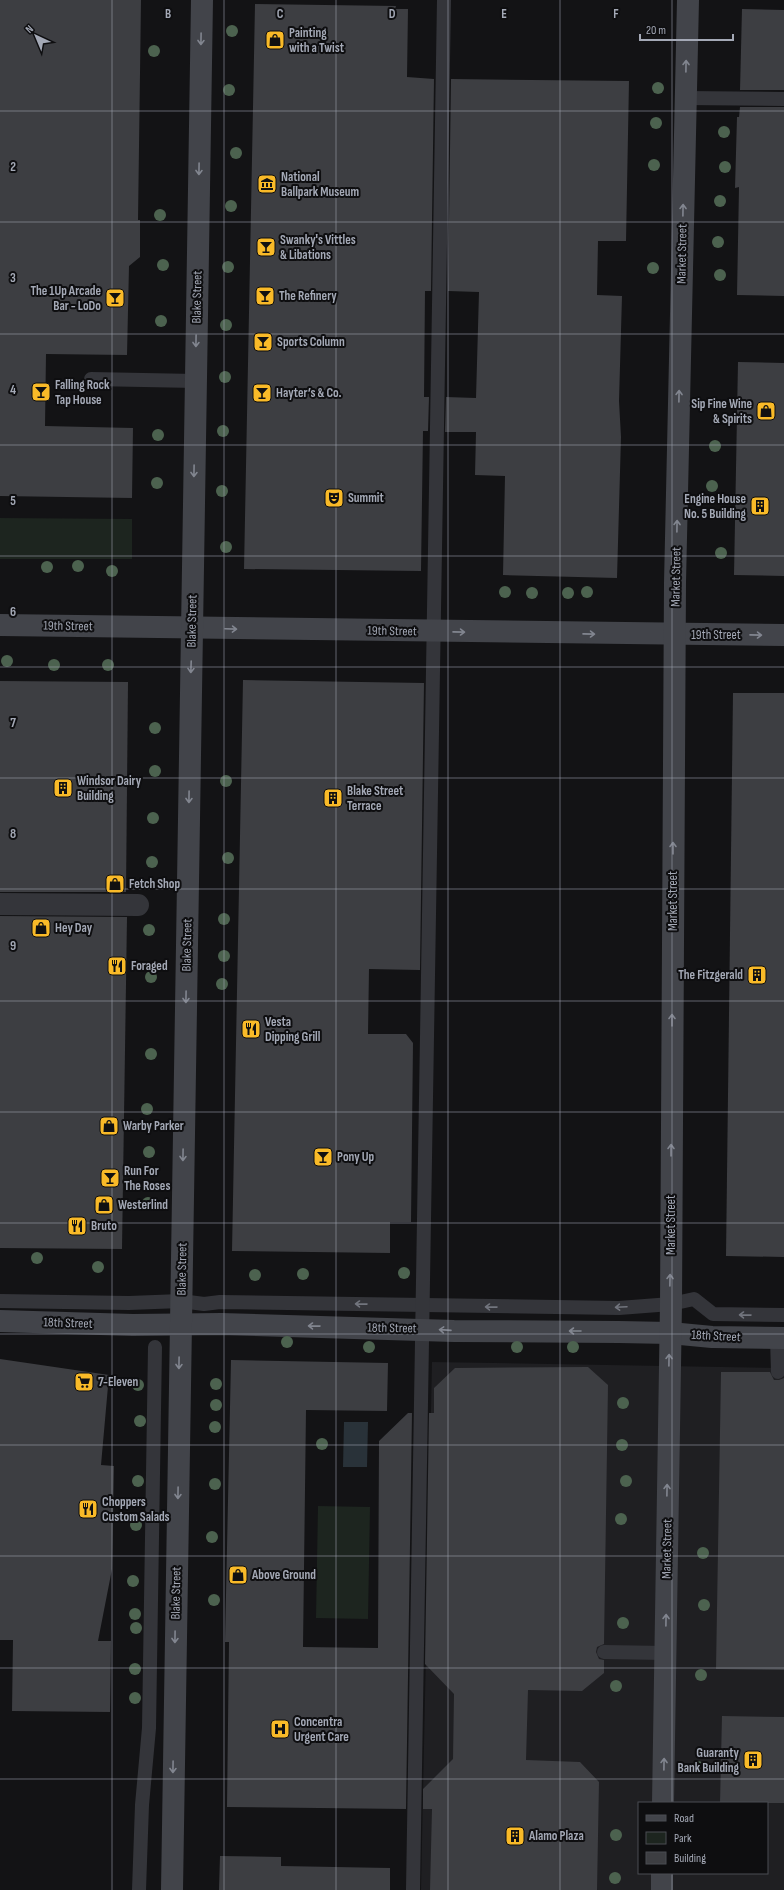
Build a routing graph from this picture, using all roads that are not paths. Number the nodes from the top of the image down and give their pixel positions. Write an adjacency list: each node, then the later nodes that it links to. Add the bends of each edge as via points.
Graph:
1 (202, 0): 7 (main road, Blake Street, one-way to 7)
2 (444, 0): 10 (lane)
3 (688, 0): 4 (main road, Market Street, one-way to 3)
4 (685, 98): 5 (lane); 11 (main road, Market Street, one-way to 4)
5 (784, 99)
6 (91, 379): 7 (lane)
7 (196, 381): 9 (main road, Blake Street, one-way to 9)
8 (0, 625): 9 (main road, 19th Street)
9 (192, 628): 10 (main road, 19th Street, one-way to 10); 16 (main road, Blake Street, one-way to 16)
10 (434, 632): 11 (main road, 19th Street, one-way to 11); 18 (lane)
11 (675, 635): 12 (main road, 19th Street, one-way to 12); 17 (main road, Market Street, one-way to 11)
12 (784, 635)
13 (0, 904): 14 (street)
14 (138, 905)
15 (0, 1301): 16 (lane)
16 (181, 1301): 18 (lane, one-way to 16, via 220,1302 204,1304); 21 (main road, Blake Street)
17 (671, 1304): 18 (lane, one-way to 18, via 612,1308); 19 (lane, one-way to 17, via 713,1314 694,1299); 23 (main road, Market Street)
18 (423, 1305): 22 (lane)
19 (784, 1315)
20 (0, 1321): 21 (main road, 18th Street)
21 (180, 1324): 22 (main road, 18th Street, one-way to 21); 32 (main road, Blake Street, one-way to 32)
22 (422, 1329): 23 (main road, 18th Street, one-way to 22); 33 (lane)
23 (670, 1333): 24 (main road, 18th Street, via 712,1337); 28 (main road, Market Street, one-way to 23)
24 (780, 1338): 26 (lane)
25 (155, 1347): 31 (lane, via 150,1728 142,1805)
26 (778, 1372)
27 (604, 1652): 28 (lane)
28 (665, 1653): 29 (main road, Market Street, one-way to 28)
29 (663, 1802)
30 (662, 1874): 34 (main road)
31 (139, 1890)
32 (172, 1890)
33 (413, 1890)
34 (662, 1890)

